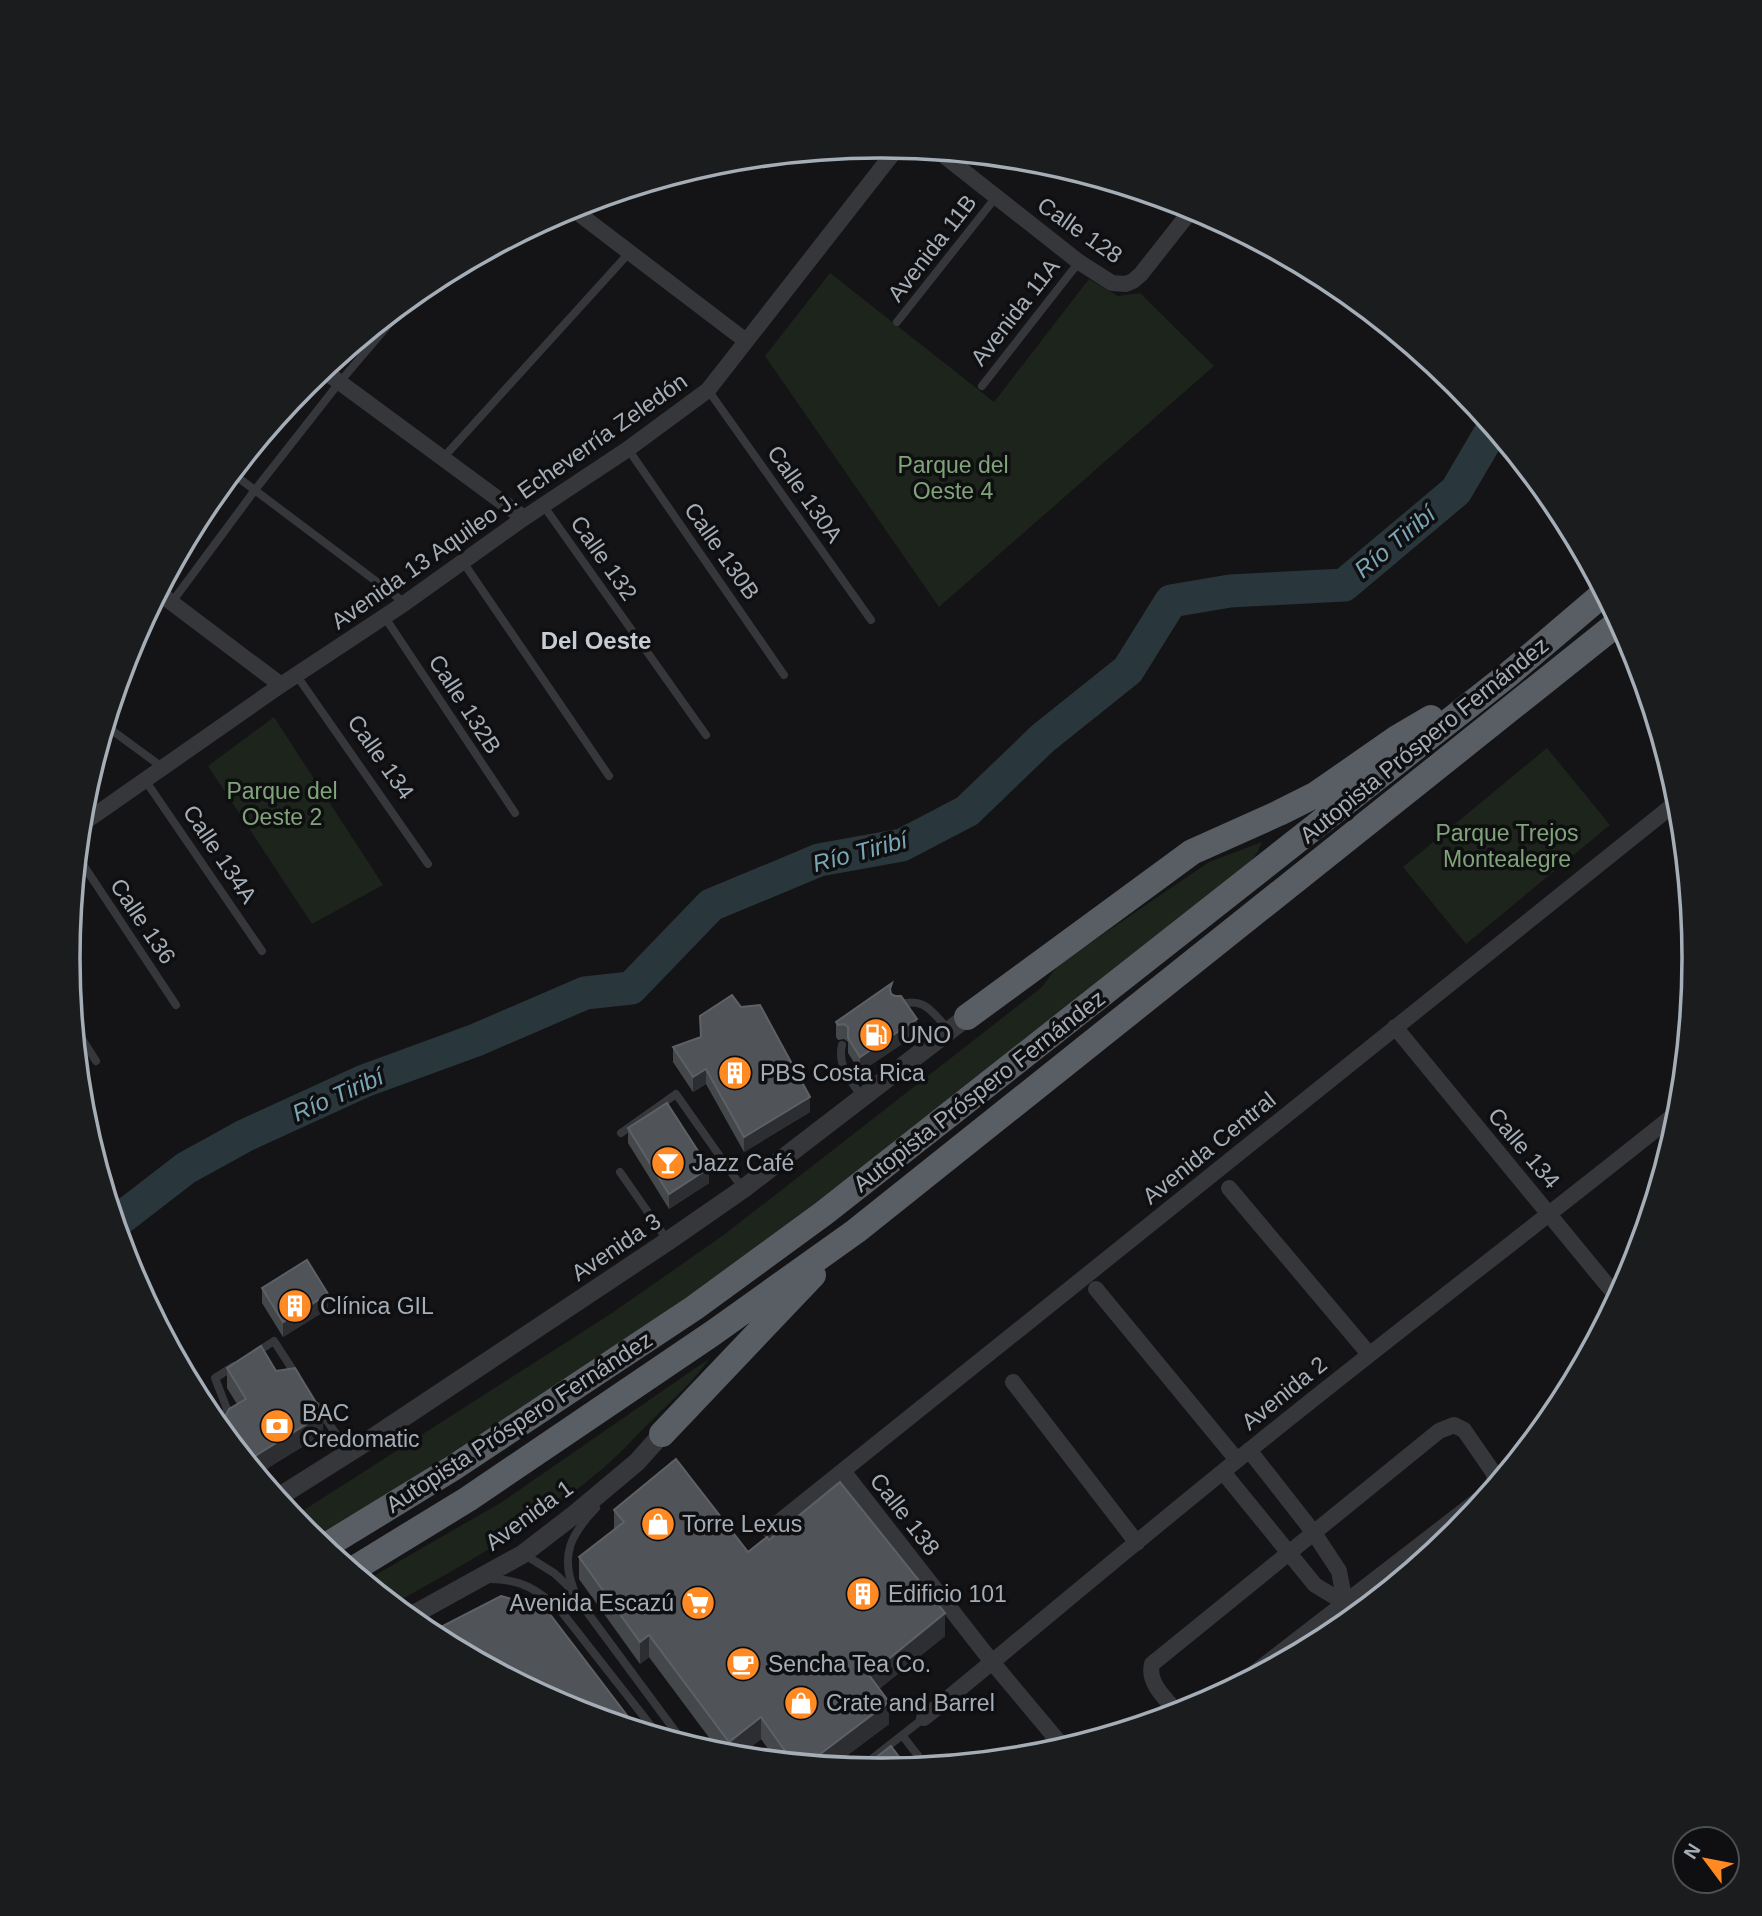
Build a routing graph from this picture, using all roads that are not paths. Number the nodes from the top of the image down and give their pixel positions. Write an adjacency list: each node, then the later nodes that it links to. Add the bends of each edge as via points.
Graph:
1 (889, 158): 10 (street, Avenida 13 Aquileo J. Echeverría Zeledón)
2 (950, 161): 3 (street, Calle 128)
3 (996, 197): 7 (street, Calle 128); 8 (lane, Avenida 11B)
4 (581, 216): 6 (street)
5 (1186, 217): 7 (street, Calle 128, via 1141,274 1126,284 1112,283)
6 (629, 253): 10 (street); 16 (lane)
7 (1079, 262): 13 (lane, Avenida 11A)
8 (897, 322)
9 (381, 333): 12 (lane)
10 (746, 341): 14 (street, Avenida 13 Aquileo J. Echeverría Zeledón)
11 (331, 377): 12 (street)
12 (339, 383): 16 (street); 18 (lane)
13 (982, 386)
14 (708, 390): 15 (street, Avenida 13 Aquileo J. Echeverría Zeledón); 27 (lane, Calle 130A)
15 (628, 449): 19 (street, Avenida 13 Aquileo J. Echeverría Zeledón); 31 (lane, Calle 130B)
16 (443, 458): 20 (street)
17 (240, 479): 18 (lane)
18 (255, 490): 22 (lane); 25 (lane)
19 (544, 505): 20 (street, Avenida 13 Aquileo J. Echeverría Zeledón); 34 (lane, Calle 132)
20 (524, 518): 21 (street, Avenida 13 Aquileo J. Echeverría Zeledón)
21 (463, 562): 25 (street, Avenida 13 Aquileo J. Echeverría Zeledón); 36 (lane)
22 (169, 594)
23 (166, 599): 32 (street)
24 (1597, 600): 29 (highway, Autopista Próspero Fernández)
25 (405, 603): 26 (street, Avenida 13 Aquileo J. Echeverría Zeledón)
26 (384, 616): 30 (street, Avenida 13 Aquileo J. Echeverría Zeledón); 39 (lane, Calle 132B)
27 (871, 620)
28 (1610, 629): 58 (highway, Autopista Próspero Fernández)
29 (1509, 674): 46 (highway, via 1397,738 1315,795 1192,852); 79 (highway, Autopista Próspero Fernández, via 824,1213 694,1308)
30 (297, 676): 32 (street, Avenida 13 Aquileo J. Echeverría Zeledón); 41 (lane, Calle 134)
31 (783, 676)
32 (281, 685): 35 (street, Avenida 13 Aquileo J. Echeverría Zeledón)
33 (114, 732): 35 (lane)
34 (706, 735)
35 (162, 768): 37 (street, Avenida 13 Aquileo J. Echeverría Zeledón)
36 (609, 776)
37 (145, 780): 40 (street, Avenida 13 Aquileo J. Echeverría Zeledón); 43 (lane, Calle 134A)
38 (1667, 810): 47 (street, Avenida Central)
39 (515, 813)
40 (94, 816)
41 (428, 864)
42 (86, 868): 45 (lane, Calle 136)
43 (262, 951)
44 (896, 1004): 46 (lane, via 910,1000)
45 (176, 1005)
46 (958, 1024): 51 (street, Avenida 3)
47 (1395, 1027): 57 (street, Calle 134); 73 (street, Avenida Central)
48 (85, 1044): 50 (lane)
49 (842, 1045): 51 (lane, via 840,1058)
50 (96, 1060)
51 (862, 1097): 56 (street, Avenida 3)
52 (1664, 1123): 57 (street, Avenida 2)
53 (621, 1133): 56 (lane, via 676,1094)
54 (621, 1172): 59 (lane)
55 (1228, 1188): 62 (street)
56 (743, 1189): 59 (street, Avenida 3)
57 (1550, 1215): 60 (street, Calle 134); 62 (street, Avenida 2)
58 (856, 1231): 69 (highway); 84 (highway, Autopista Próspero Fernández, via 468,1499)
59 (668, 1241): 70 (street, Avenida 3)
60 (1610, 1288)
61 (1096, 1289): 71 (street)
62 (1369, 1354): 71 (street, Avenida 2)
63 (250, 1356): 66 (lane, via 274,1341)
64 (239, 1363): 68 (lane, via 215,1378 227,1409)
65 (1013, 1382): 80 (street)
66 (304, 1386)
67 (311, 1397): 70 (lane)
68 (225, 1417)
69 (663, 1434): 72 (street, Avenida 1)
70 (349, 1453): 76 (street, Avenida 3)
71 (1243, 1455): 74 (street, Avenida 2); 78 (street)
72 (637, 1462): 83 (street, Avenida 1); 87 (lane, via 579,1525 570,1546 569,1578)
73 (843, 1471): 77 (street, Avenida Central); 91 (street, Calle 138)
74 (1223, 1472): 80 (street, Avenida 2); 82 (street)
75 (1493, 1473): 78 (street, via 1464,1430 1454,1425 1439,1431)
76 (285, 1492)
77 (769, 1530)
78 (1314, 1533): 82 (street); 88 (street, via 1339,1571)
79 (333, 1541)
80 (1137, 1543): 91 (street, Avenida 2)
81 (1418, 1551): 85 (street)
82 (1289, 1553): 89 (street, via 1315,1585); 92 (street, via 1152,1664 1153,1682)
83 (523, 1554): 86 (street, Avenida 1); 87 (lane, via 554,1573)
84 (360, 1565)
85 (1386, 1578)
86 (480, 1579): 90 (street, Avenida 1); 94 (lane, via 525,1584 544,1595)
87 (578, 1600): 95 (lane)
88 (1349, 1607)
89 (1348, 1608)
90 (419, 1612)
91 (992, 1662): 93 (street, Avenida 2); 97 (street, Calle 138)
92 (1171, 1704)
93 (924, 1718): 96 (lane)
94 (649, 1724)
95 (675, 1731)
96 (902, 1735): 98 (lane); 99 (lane)
97 (1056, 1739)
98 (919, 1757)
99 (873, 1758)

